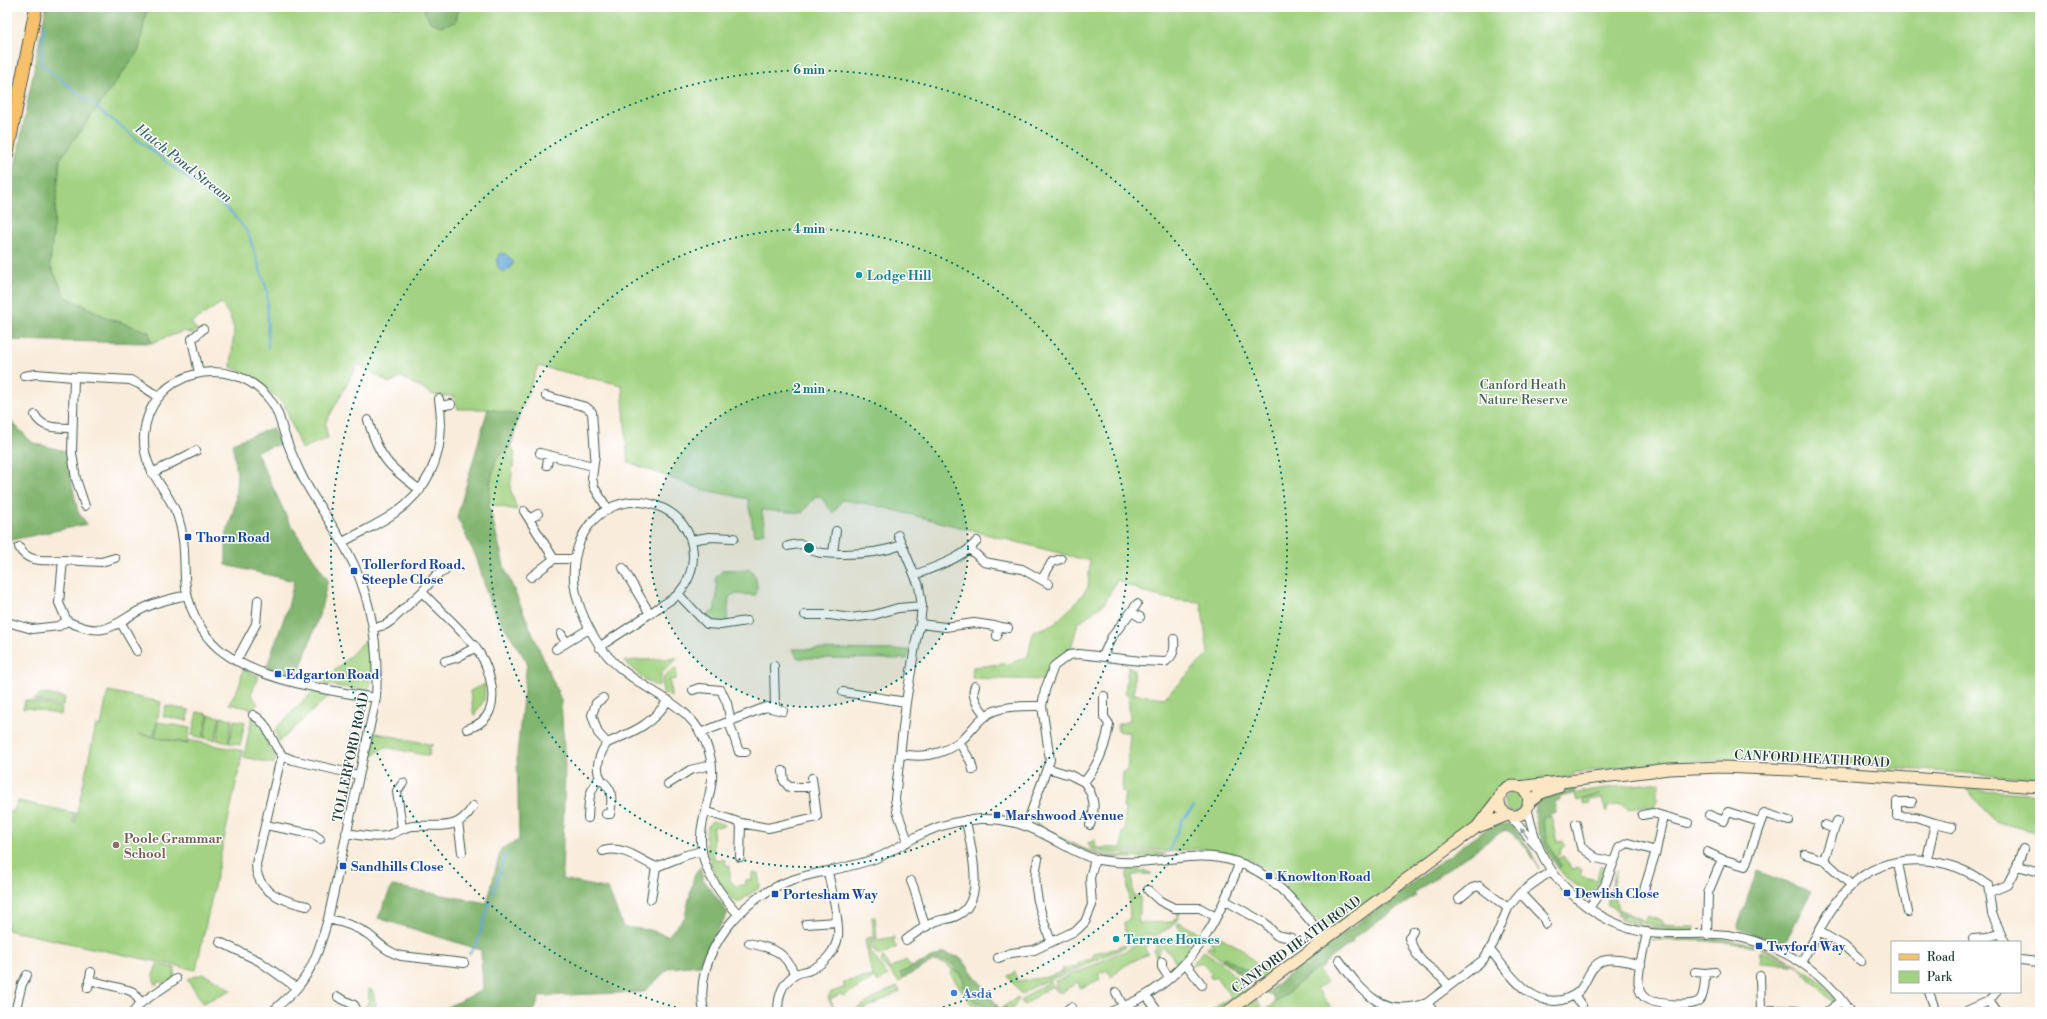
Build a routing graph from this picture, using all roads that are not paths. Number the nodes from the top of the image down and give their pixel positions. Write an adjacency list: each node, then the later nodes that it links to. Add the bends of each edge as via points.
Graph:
1 (36, 7): 2 (main road)
2 (7, 155)
3 (203, 329): 4 (street, via 192,339)
4 (199, 372): 8 (street, TOLLERFORD ROAD, via 179,380); 34 (street, TOLLERFORD ROAD, via 214,371 238,375 256,386 272,401 302,476)
5 (24, 376): 6 (street, via 36,374)
6 (74, 377): 8 (street, via 130,380); 14 (street)
7 (546, 396): 9 (street)
8 (159, 397): 20 (street, TOLLERFORD ROAD, via 150,412 144,436 146,461)
9 (557, 398): 11 (street); 19 (street, via 586,406 592,412 595,455)
10 (451, 404): 21 (street, via 440,402 442,435 439,450)
11 (554, 407)
12 (35, 415): 14 (street, via 41,424)
13 (368, 420): 21 (street, via 380,453 396,472)
14 (72, 428): 22 (street, via 76,479)
15 (196, 451): 20 (street)
16 (540, 453): 17 (street)
17 (549, 455): 18 (street); 19 (street)
18 (547, 465)
19 (593, 466): 23 (street, via 592,484)
20 (152, 473): 53 (street, via 170,500 180,525 184,540)
21 (420, 490): 34 (street, via 394,513)
22 (85, 506)
23 (607, 508): 32 (street, via 629,502 654,505 674,515); 42 (street, via 589,525)
24 (524, 511): 26 (street)
25 (538, 514): 26 (street)
26 (529, 519): 41 (street)
27 (725, 528): 30 (street)
28 (836, 531): 39 (street)
29 (898, 535): 35 (street)
30 (725, 537): 31 (street); 32 (street)
31 (734, 538)
32 (692, 540): 52 (street, via 692,566 686,583)
33 (977, 541): 38 (street)
34 (343, 542): 69 (street, TOLLERFORD ROAD, via 360,579)
35 (902, 545): 39 (street, via 878,552); 47 (street)
36 (788, 546): 39 (street, via 799,543 822,553)
37 (19, 547): 44 (street, via 26,557 34,560)
38 (970, 549): 47 (street); 49 (street, via 984,562 1022,569)
39 (833, 552)
40 (115, 558): 44 (street, via 101,562)
41 (554, 559): 42 (street); 48 (street)
42 (574, 559): 71 (street, via 575,594)
43 (1060, 559): 49 (street, via 1052,562)
44 (63, 560): 62 (street, via 59,603)
45 (622, 568): 58 (street)
46 (445, 571): 51 (street, via 436,576)
47 (915, 576): 56 (street)
48 (531, 577)
49 (1042, 579): 50 (street)
50 (1049, 584)
51 (422, 592): 69 (street, via 391,622); 77 (street)
52 (678, 594): 58 (street); 64 (street, via 707,624)
53 (187, 595): 65 (street, via 151,605); 81 (street, via 193,612 210,639)
54 (258, 600): 81 (street, via 256,624)
55 (1137, 604): 57 (street)
56 (922, 606): 59 (street, via 850,618); 67 (street)
57 (1131, 612): 61 (street); 80 (street, via 1111,638)
58 (650, 614): 76 (street)
59 (816, 614): 60 (street); 66 (street)
60 (805, 615)
61 (1140, 617)
62 (67, 621): 63 (street, via 59,626 32,629); 65 (street, via 88,630 98,631)
63 (7, 622)
64 (747, 622)
65 (121, 623): 79 (street)
66 (816, 623)
67 (920, 624): 68 (street, via 945,627 974,623); 91 (street)
68 (998, 626): 70 (street); 73 (street)
69 (374, 628): 88 (street, TOLLERFORD ROAD)
70 (1008, 628)
71 (589, 629): 75 (street); 76 (street)
72 (561, 634): 75 (street)
73 (997, 636)
74 (1174, 639): 80 (street, via 1173,655 1165,662)
75 (566, 642): 78 (street)
76 (600, 647): 90 (street, via 633,679)
77 (476, 648): 82 (street); 96 (street, via 487,670 491,703 486,717 477,726)
78 (556, 649)
79 (137, 651)
80 (1103, 656): 92 (street, via 1079,654 1069,655 1061,660 1054,666)
81 (236, 661): 88 (street, via 256,670 320,689)
82 (445, 662)
83 (774, 666): 95 (street, via 779,709 760,709)
84 (975, 686): 94 (street, via 975,699)
85 (692, 690): 95 (street, via 721,690 728,703)
86 (843, 692): 91 (street)
87 (1104, 696): 111 (street, via 1104,717 1109,724 1107,736 1096,767)
88 (376, 698): 107 (street, TOLLERFORD ROAD)
89 (603, 698): 99 (street, via 596,703 592,715 598,733)
90 (668, 700): 97 (street, via 680,707); 99 (street, via 655,718 638,730)
91 (906, 702): 101 (street)
92 (1042, 706): 94 (street, via 1003,709); 104 (street, via 1050,760)
93 (253, 715): 102 (street, via 262,719)
94 (986, 716): 98 (street)
95 (730, 722): 97 (street); 100 (street, via 739,752)
96 (467, 729)
97 (700, 733): 103 (street, via 709,752)
98 (959, 742): 101 (street, via 929,756); 105 (street)
99 (607, 743): 108 (street, via 599,757)
100 (746, 752)
101 (901, 754): 145 (street, via 895,806)
102 (283, 756): 107 (street); 136 (street, via 274,779)
103 (711, 765): 113 (street, via 690,770); 121 (street, via 712,791)
104 (1047, 768): 111 (street); 139 (street)
105 (973, 770)
106 (783, 772): 114 (street, via 784,781 789,787)
107 (358, 775): 143 (street, TOLLERFORD ROAD)
108 (600, 777): 122 (street, via 612,794 610,814); 127 (street, via 589,797)
109 (812, 778): 114 (street)
110 (1582, 780): 115 (main road, CANFORD HEATH ROAD); 116 (main road, CANFORD HEATH ROAD, via 1669,769 1722,767); 119 (main road, CANFORD HEATH ROAD, via 1547,790)
111 (1084, 782): 137 (street, via 1093,795 1094,802)
112 (403, 783): 142 (street, via 397,791)
113 (668, 784)
114 (813, 787): 132 (street, via 818,821 768,828)
115 (1518, 787): 117 (main road, via 1504,790); 119 (main road, via 1525,792)
116 (2040, 787)
117 (1499, 798): 123 (main road, via 1502,811); 140 (main road, CANFORD HEATH ROAD)
118 (1912, 802): 134 (street, via 1897,802 1897,816 1916,817)
119 (1528, 805): 123 (main road, via 1522,814); 146 (street)
120 (473, 806): 130 (street, via 469,815)
121 (705, 811): 132 (street); 151 (street, via 701,835)
122 (606, 814)
123 (1508, 815): 140 (main road, CANFORD HEATH ROAD); 146 (street, one-way to 123)
124 (1642, 815): 126 (street, via 1652,813)
125 (1709, 815): 131 (street, via 1724,821 1728,812)
126 (1663, 816): 133 (street); 149 (street)
127 (588, 818)
128 (966, 820): 139 (street, via 1000,820); 145 (street, via 926,832); 187 (street, via 975,880 971,902 959,915)
129 (1789, 821): 131 (street, via 1764,813)
130 (458, 822): 142 (street, via 446,826 412,826); 150 (street)
131 (1760, 822): 156 (street, via 1748,868)
132 (741, 823): 154 (street, via 744,844)
133 (1688, 823)
134 (1936, 823): 141 (street); 158 (street)
135 (1576, 824): 160 (street, via 1581,847 1596,858)
136 (265, 825): 144 (street, via 313,834); 177 (street, via 256,864 256,874 260,883 264,889 272,893)
137 (1090, 825)
138 (1825, 825): 159 (street, via 1835,825)
139 (1026, 826): 155 (street, via 1077,852)
140 (1477, 827): 194 (main road, CANFORD HEATH ROAD)
141 (1952, 827)
142 (402, 829): 143 (street, via 390,835 375,837)
143 (346, 833): 183 (street, TOLLERFORD ROAD)
144 (320, 839)
145 (908, 841): 166 (street, via 879,857)
146 (1540, 850): 165 (street)
147 (2022, 850): 163 (street)
148 (603, 851): 164 (street, via 612,848 623,850)
149 (1656, 851): 160 (street, via 1628,843 1619,848); 173 (street)
150 (462, 852)
151 (702, 852): 164 (street, via 686,855); 181 (street, via 712,881)
152 (1707, 852): 156 (street)
153 (1805, 854): 159 (street)
154 (740, 857)
155 (1095, 858): 162 (street, via 1137,862 1204,857); 199 (street, via 1090,878 1092,905 1086,922 1077,930)
156 (1722, 858): 192 (street, via 1708,893)
157 (1038, 859): 199 (street, via 1034,879 1042,918)
158 (1927, 859): 161 (street); 171 (street, via 1971,872 1988,885)
159 (1824, 860): 169 (street)
160 (1613, 862): 179 (street, via 1605,885)
161 (1898, 863): 169 (street, via 1883,866 1866,874); 180 (street)
162 (1239, 864): 176 (street); 194 (street, via 1255,869 1279,885)
163 (2017, 866): 167 (street); 171 (street, via 2006,885)
164 (656, 867): 174 (street)
165 (1551, 870): 172 (street); 179 (street, via 1569,891)
166 (828, 872): 181 (street, via 798,878 772,889); 184 (street)
167 (2040, 872)
168 (911, 881): 187 (street, via 916,892 919,912)
169 (1851, 886): 189 (street, via 1833,906)
170 (1148, 890): 182 (street, via 1174,908 1200,908)
171 (1990, 892): 190 (street, via 1992,914)
172 (1520, 893): 178 (street); 186 (street, via 1543,917)
173 (1643, 893)
174 (651, 899)
175 (1460, 899): 178 (street, via 1472,888 1479,886)
176 (1226, 901): 182 (street); 193 (street, via 1265,923 1276,935)
177 (307, 906)
178 (1508, 908): 201 (street)
179 (1589, 908): 188 (street, via 1617,923)
180 (1908, 912)
181 (738, 914): 242 (street, via 723,934 707,964 703,976)
182 (1216, 917): 210 (street, via 1199,948)
183 (328, 919): 209 (street, via 351,925 391,953 400,956); 223 (street, TOLLERFORD ROAD, via 318,952)
184 (836, 922): 185 (street); 215 (street, via 838,934 835,947 828,957 810,970)
185 (806, 924)
186 (1546, 924)
187 (926, 927): 196 (street)
188 (1648, 932): 192 (street); 211 (street)
189 (1820, 932): 205 (street, via 1855,954); 207 (street)
190 (2000, 933): 195 (street, via 1987,938); 197 (street)
191 (1407, 935): 222 (street, via 1422,961 1441,975)
192 (1707, 935): 207 (street, via 1727,935 1756,941)
193 (1291, 938)
194 (1325, 938): 246 (main road, CANFORD HEATH ROAD)
195 (1973, 939)
196 (906, 940)
197 (2004, 941)
198 (220, 942): 223 (street, via 259,961)
199 (1051, 942): 202 (street, via 1034,950 1011,953)
200 (749, 943): 215 (street, via 781,953 789,961)
201 (1490, 950): 222 (street, via 1483,960); 228 (street, via 1518,983 1534,996 1549,1000)
202 (998, 958)
203 (1339, 960): 233 (street, via 1364,994 1385,1008 1408,1009)
204 (2021, 960): 208 (street)
205 (1861, 961)
206 (1162, 962): 218 (street, via 1162,967)
207 (1801, 962): 231 (street, via 1815,972)
208 (2040, 962)
209 (464, 963)
210 (1186, 964): 218 (street); 221 (street)
211 (1641, 965): 228 (street, via 1621,960 1602,962 1588,974); 236 (street, via 1638,985 1644,997 1653,1002)
212 (1695, 972): 214 (street)
213 (1715, 972): 214 (street)
214 (1705, 973): 236 (street, via 1702,997)
215 (795, 974): 243 (street, via 783,986 778,997)
216 (27, 975): 238 (street)
217 (1760, 976): 237 (street)
218 (1169, 978): 227 (street)
219 (176, 979): 232 (street, via 161,986)
220 (89, 980): 232 (street, via 133,992)
221 (1202, 985)
222 (1448, 985): 233 (street)
223 (296, 988): 240 (street, TOLLERFORD ROAD)
224 (1116, 992): 234 (street)
225 (1929, 993): 251 (street)
226 (1995, 993): 230 (street)
227 (1146, 995): 234 (street); 245 (street)
228 (1574, 996): 235 (street)
229 (338, 997): 241 (street, via 354,1005)
230 (1989, 1001): 252 (street); 253 (street)
231 (1842, 1002): 249 (street); 250 (street)
232 (141, 1003): 239 (street)
233 (1427, 1003): 247 (street)
234 (1123, 1006): 244 (street)
235 (1582, 1006)
236 (1684, 1008)
237 (1760, 1011): 248 (street)
238 (15, 1012)
239 (133, 1012)
240 (272, 1012)
241 (358, 1012)
242 (704, 1012)
243 (778, 1012)
244 (1110, 1012)
245 (1158, 1012)
246 (1227, 1012)
247 (1434, 1012)
248 (1802, 1012)
249 (1827, 1012)
250 (1850, 1012)
251 (1936, 1012)
252 (1964, 1012)
253 (1997, 1012)

